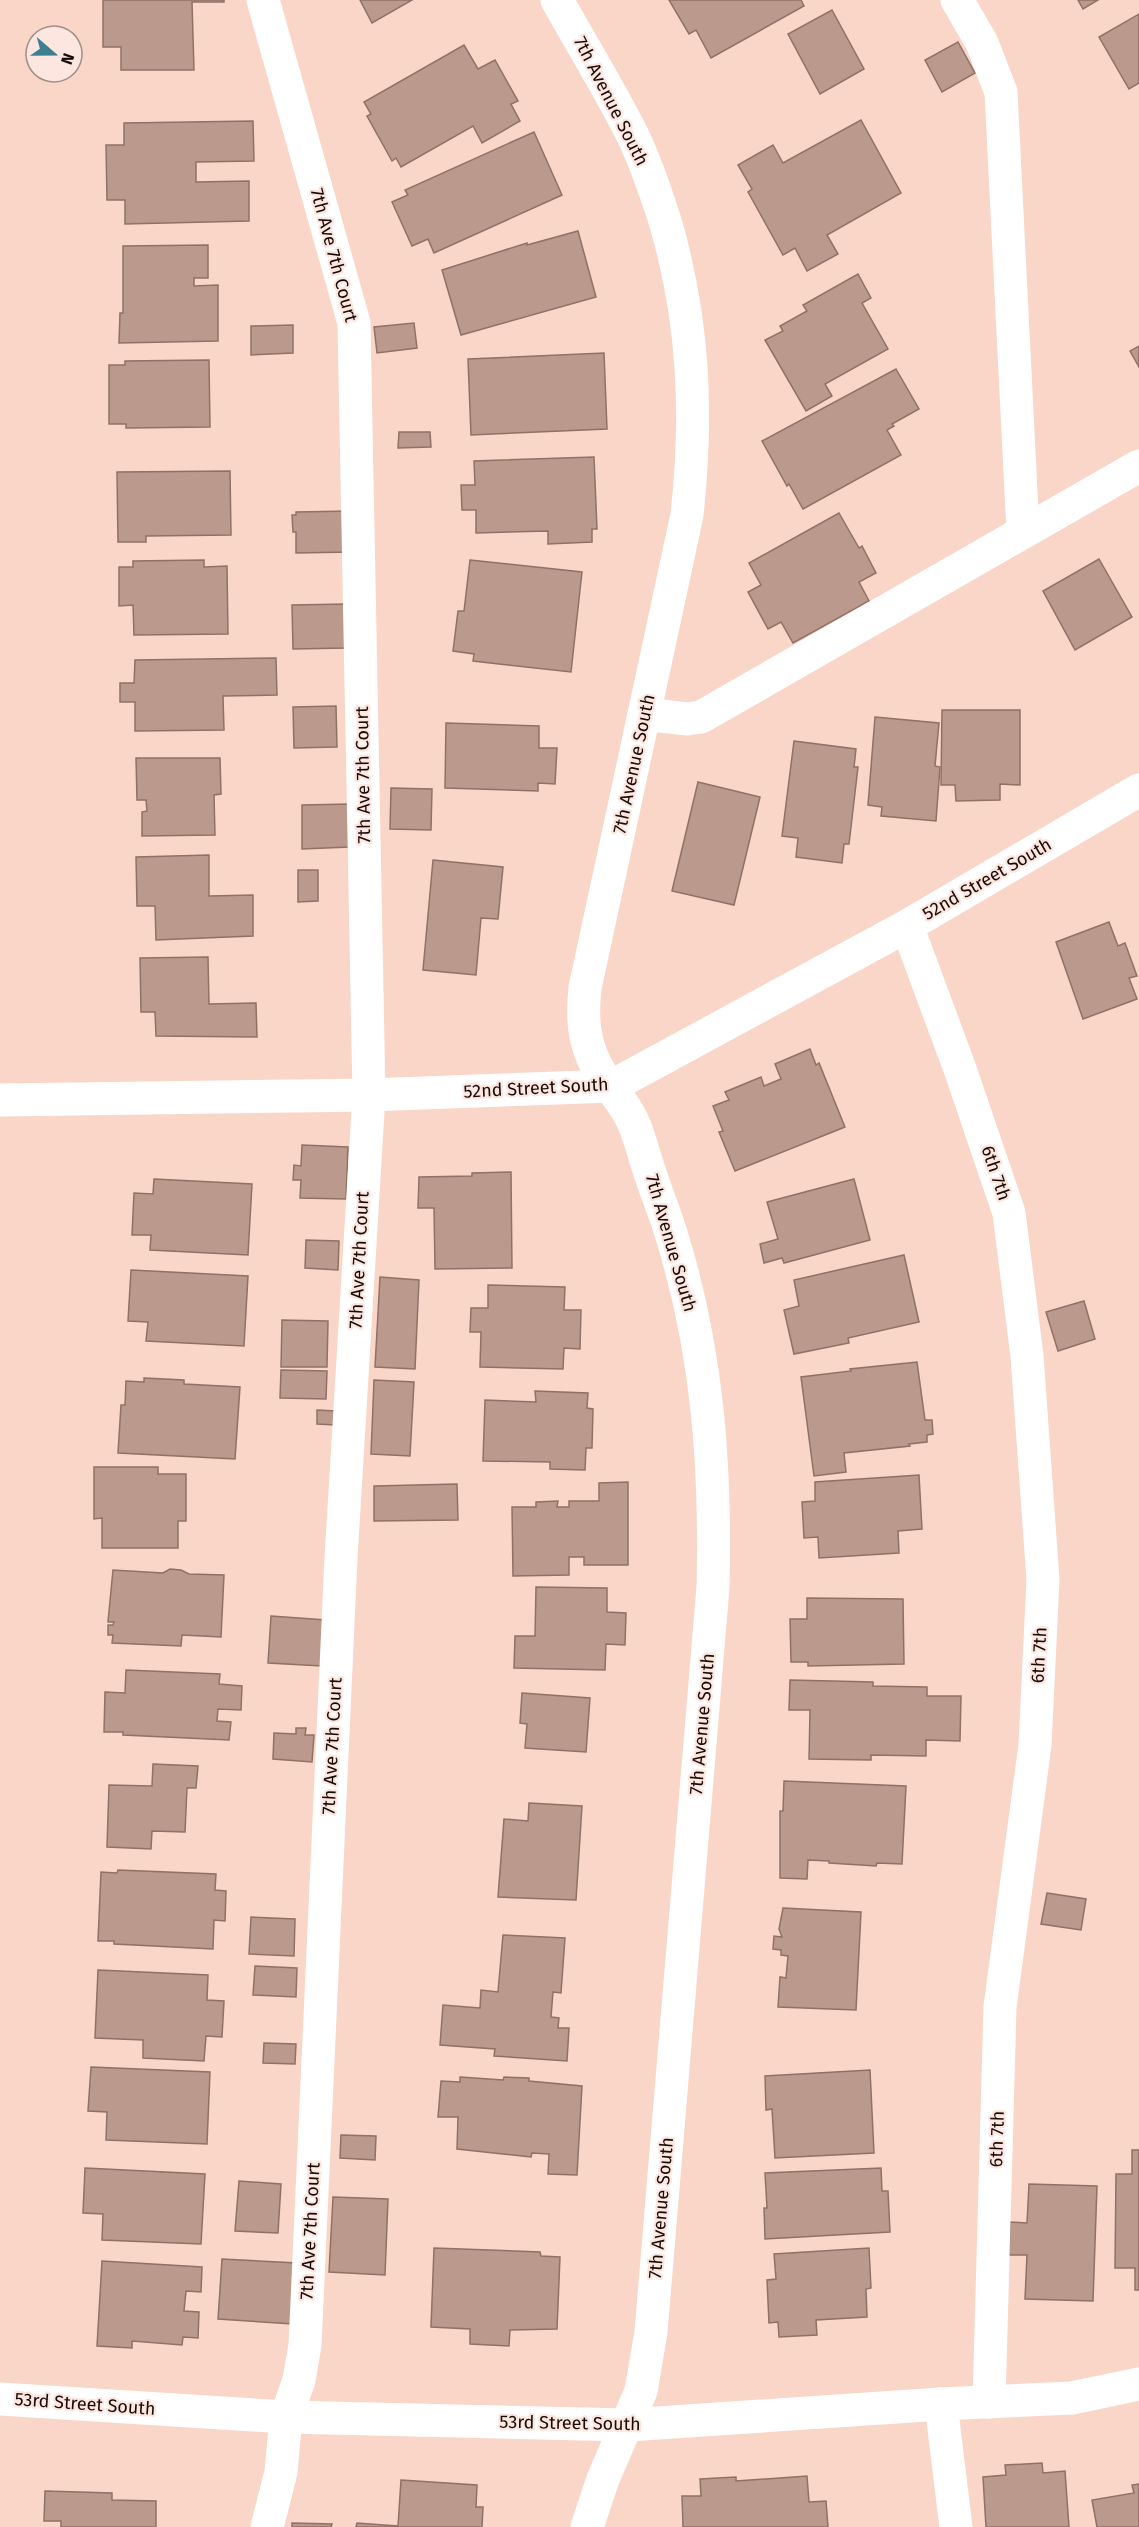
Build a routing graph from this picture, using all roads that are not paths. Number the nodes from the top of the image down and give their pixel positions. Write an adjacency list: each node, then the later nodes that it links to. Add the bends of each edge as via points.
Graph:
1 (264, 0): 10 (street, 7th Ave 7th Court, via 354,322)
2 (557, 0): 6 (street, 7th Avenue South, via 634,137 656,192 675,261 692,359 693,463 687,515)
3 (957, 0): 5 (street, via 982,43 1001,92)
4 (1139, 466): 5 (street)
5 (1023, 532): 6 (street, via 701,717)
6 (645, 714): 9 (street, 7th Avenue South, via 583,1008 588,1048)
7 (1139, 790): 8 (street, 52nd Street South)
8 (907, 926): 9 (street, 52nd Street South); 14 (street, 6th 7th, via 1009,1214 1027,1356 1043,1580 1035,1745 1000,2007)
9 (612, 1086): 10 (street, 52nd Street South); 17 (street, 7th Avenue South, via 634,1125 690,1306 712,1443 715,1515 712,1599 651,2332 641,2391)
10 (369, 1095): 11 (street, 52nd Street South); 16 (street, 7th Ave 7th Court, via 341,1558 304,2345 299,2380)
11 (0, 1100)
12 (1139, 2384): 14 (street, 53rd Street South, via 1072,2398)
13 (0, 2398): 16 (street, 53rd Street South)
14 (989, 2402): 15 (street, 53rd Street South)
15 (941, 2404): 17 (street, 53rd Street South); 20 (street)
16 (286, 2417): 17 (street, 53rd Street South); 18 (street, 7th Ave 7th Court, via 280,2472)
17 (628, 2425): 19 (street, 7th Avenue South, via 603,2479)
18 (267, 2527)
19 (587, 2527)
20 (956, 2527)

